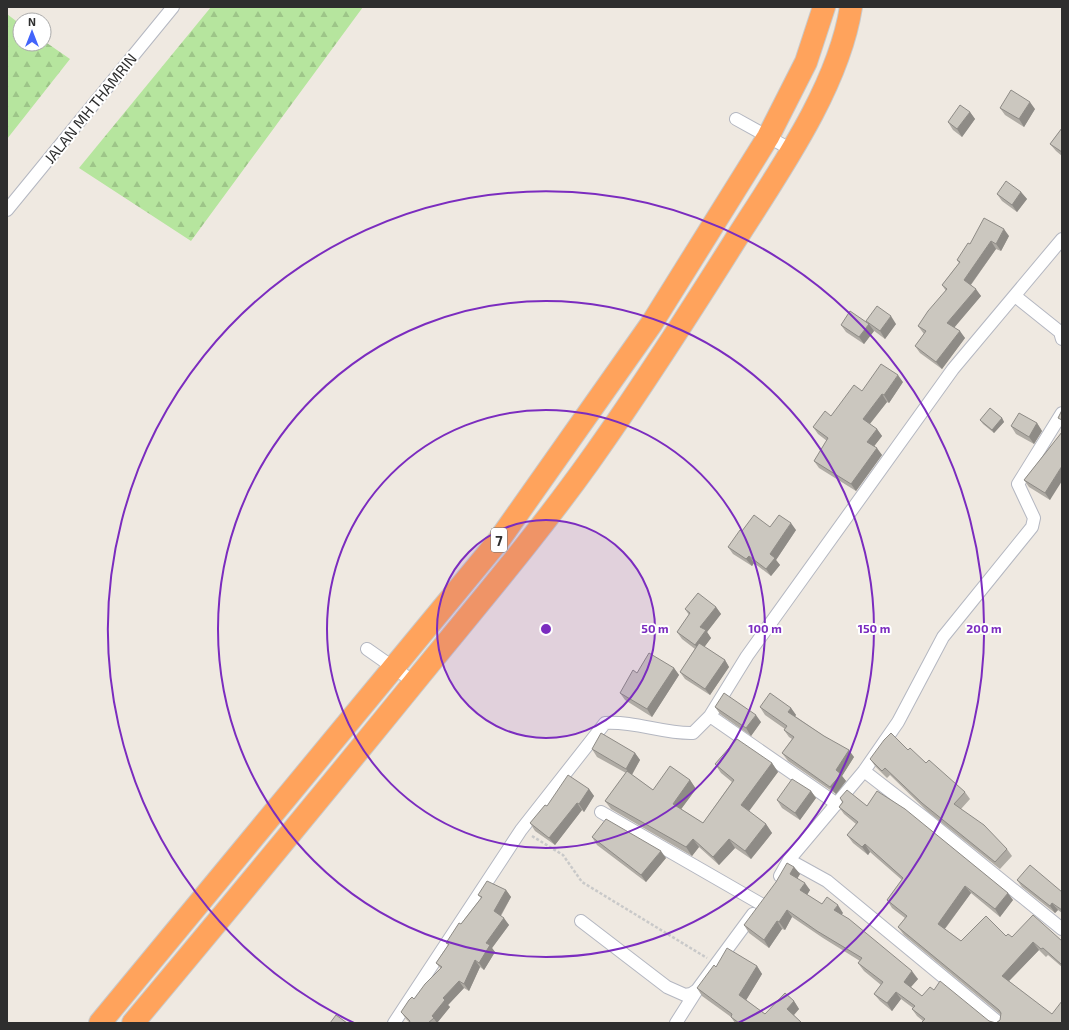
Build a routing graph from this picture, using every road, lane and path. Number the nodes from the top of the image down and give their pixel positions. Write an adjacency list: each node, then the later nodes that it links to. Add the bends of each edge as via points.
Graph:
1 (173, 7): 7 (street, JALAN MH THAMRIN)
2 (824, 7): 5 (highway, 7, via 806,62)
3 (851, 7): 6 (highway, 7, via 831,75)
4 (736, 119): 5 (street)
5 (768, 136): 6 (street); 13 (highway, 7, via 648,329 500,540)
6 (792, 150): 14 (highway, 7, via 675,336 589,463 516,558)
7 (7, 210)
8 (1062, 239): 9 (street)
9 (1015, 296): 10 (street); 15 (street, via 953,369 747,656)
10 (1061, 335)
11 (1062, 413): 16 (street, via 1018,484 1034,518 1032,527 943,637 898,722)
12 (367, 649): 13 (street)
13 (394, 668): 14 (street); 26 (highway, 7)
14 (414, 682): 27 (highway, 7)
15 (710, 716): 17 (street); 19 (street, via 693,733 657,730 637,724 605,723)
16 (864, 771): 17 (street); 23 (street)
17 (837, 804): 20 (street)
18 (601, 812): 21 (street)
19 (521, 830): 24 (path, via 563,855 582,882); 28 (street)
20 (789, 860): 21 (street); 30 (street, via 827,881)
21 (761, 904): 24 (street)
22 (581, 921): 25 (street, via 676,992 685,996)
23 (1062, 929)
24 (717, 964): 25 (street)
25 (697, 990): 29 (street)
26 (100, 1023)
27 (133, 1023)
28 (394, 1023)
29 (676, 1023)
30 (999, 1023)

